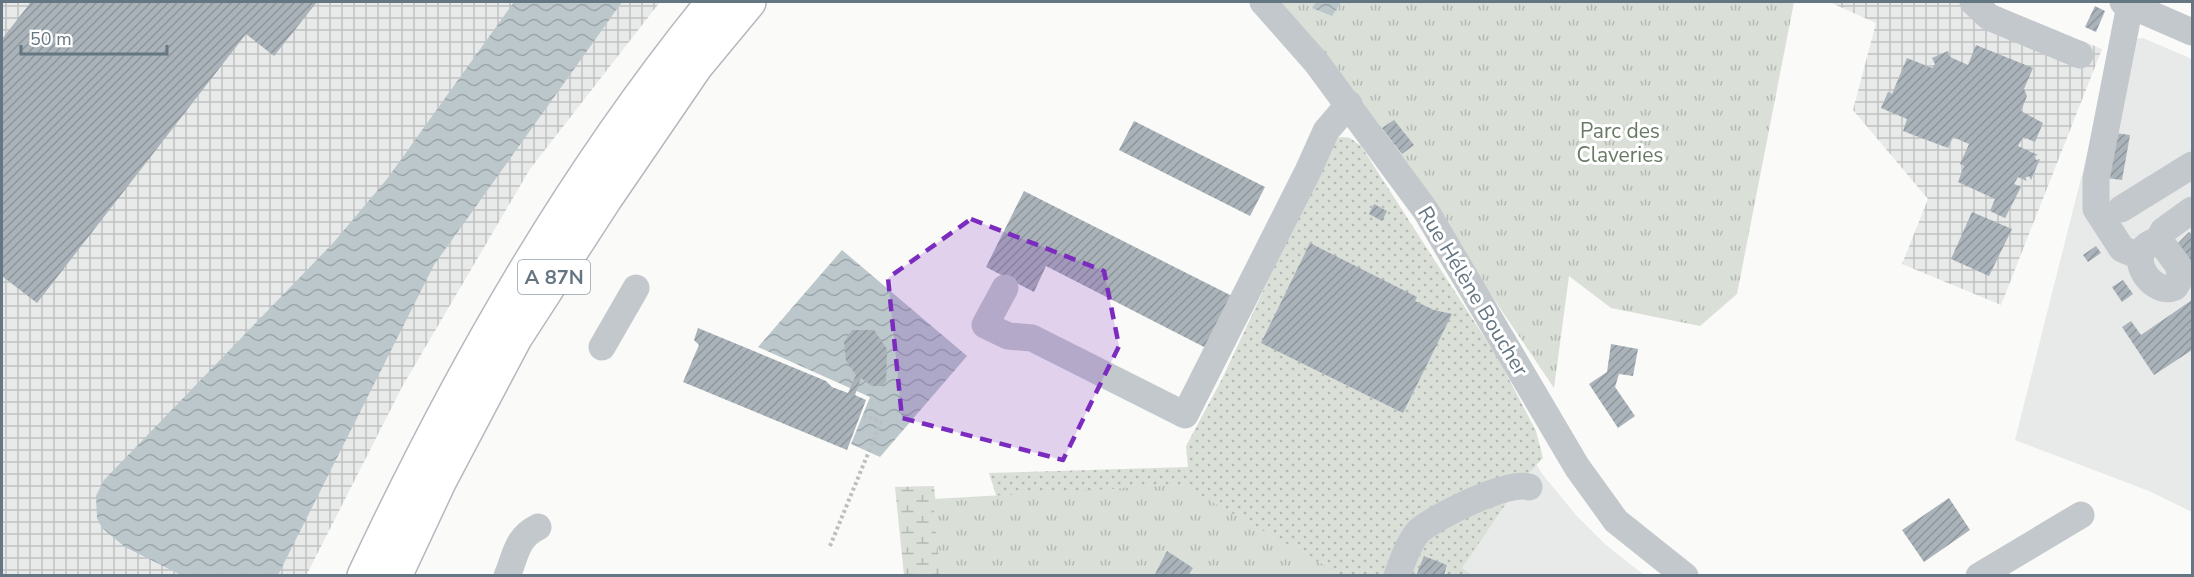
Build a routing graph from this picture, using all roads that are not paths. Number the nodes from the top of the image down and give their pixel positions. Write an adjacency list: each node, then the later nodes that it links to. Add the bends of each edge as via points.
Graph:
1 (713, 2): 18 (highway, A 87N, via 676,46 580,184 492,324 416,465)
2 (749, 2): 19 (highway, A 87N, via 696,66 515,338 440,480)
3 (1263, 2): 8 (street, Rue Hélène Boucher)
4 (1973, 2): 7 (street, via 1989,17)
5 (2126, 3): 6 (street); 11 (street, via 2096,179 2096,209 2122,249 2148,250 2163,231)
6 (2188, 22)
7 (2080, 55)
8 (1349, 104): 13 (street, via 1326,131 1185,415 1032,338 1008,336 985,325); 22 (street, Rue Hélène Boucher, via 1433,221 1577,467 1616,521)
9 (2193, 165): 10 (street)
10 (2121, 209)
11 (2193, 210)
12 (636, 288): 14 (street)
13 (1005, 288)
14 (602, 347)
15 (1528, 487): 21 (street, via 1519,484 1500,488 1419,531)
16 (2081, 515): 23 (street)
17 (538, 527): 20 (street, via 525,533 519,542)
18 (364, 576)
19 (395, 576)
20 (507, 576)
21 (1396, 576)
22 (1685, 576)
23 (1979, 576)

